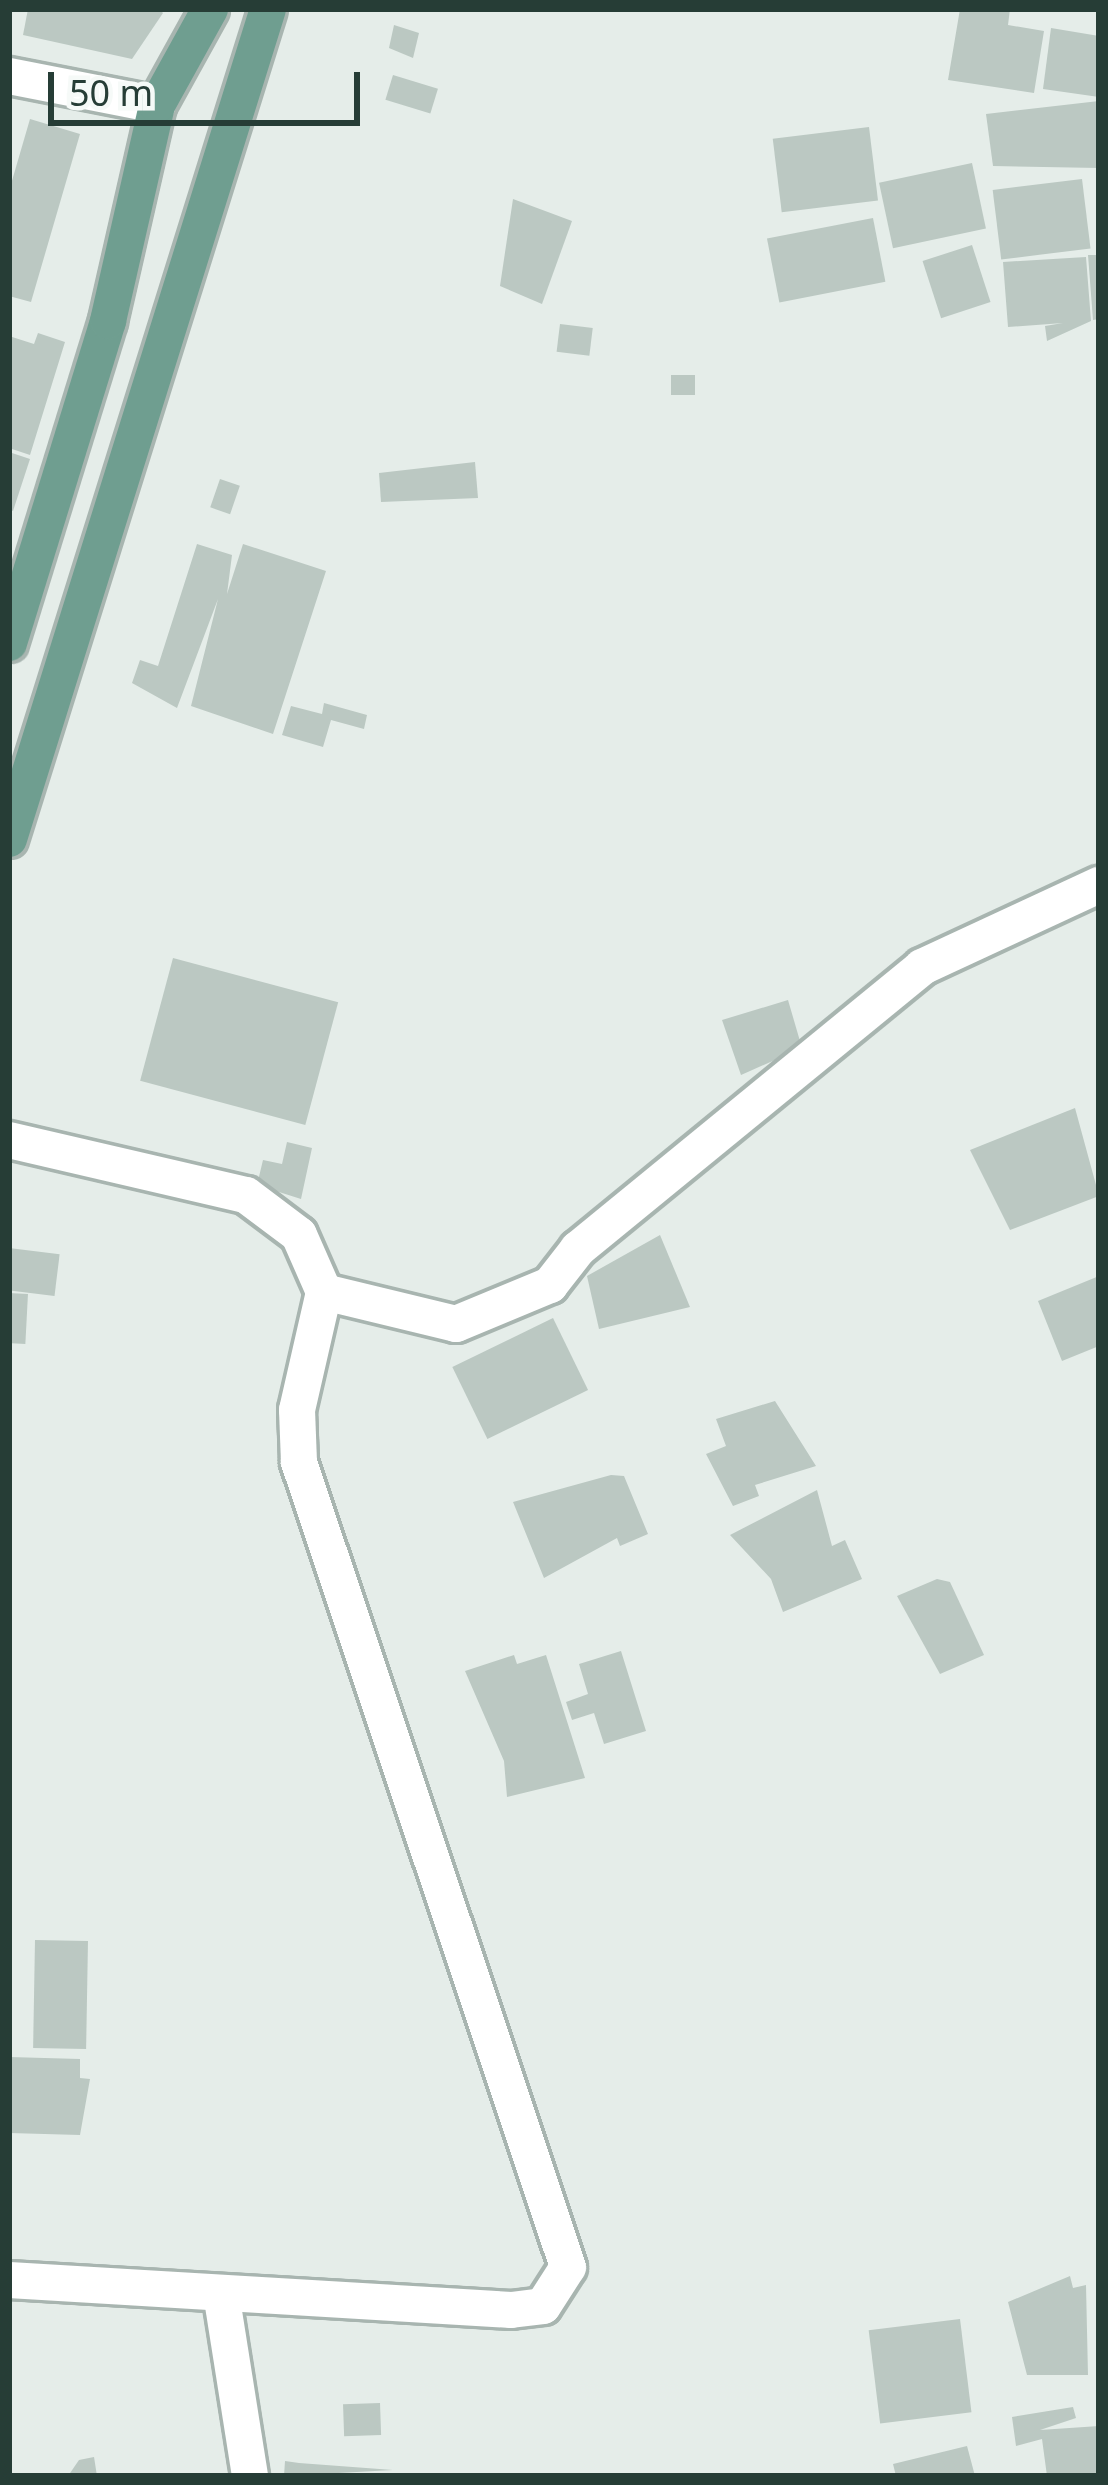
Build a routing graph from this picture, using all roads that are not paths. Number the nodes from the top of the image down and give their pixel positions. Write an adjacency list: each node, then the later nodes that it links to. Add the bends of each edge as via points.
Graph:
1 (210, 9): 4 (main road)
2 (268, 9): 7 (main road)
3 (9, 76): 4 (street)
4 (158, 105): 5 (main road, via 108,321)
5 (18, 574): 6 (main road)
6 (9, 643)
7 (9, 839)
8 (1099, 885): 10 (street, via 922,967 578,1249 550,1285 456,1324)
9 (9, 1140): 10 (street, via 246,1195 299,1234)
10 (324, 1292): 12 (street, via 297,1410 299,1462 568,2267 543,2306 511,2310)
11 (9, 2280): 12 (street)
12 (222, 2299): 13 (street)
13 (250, 2476)

